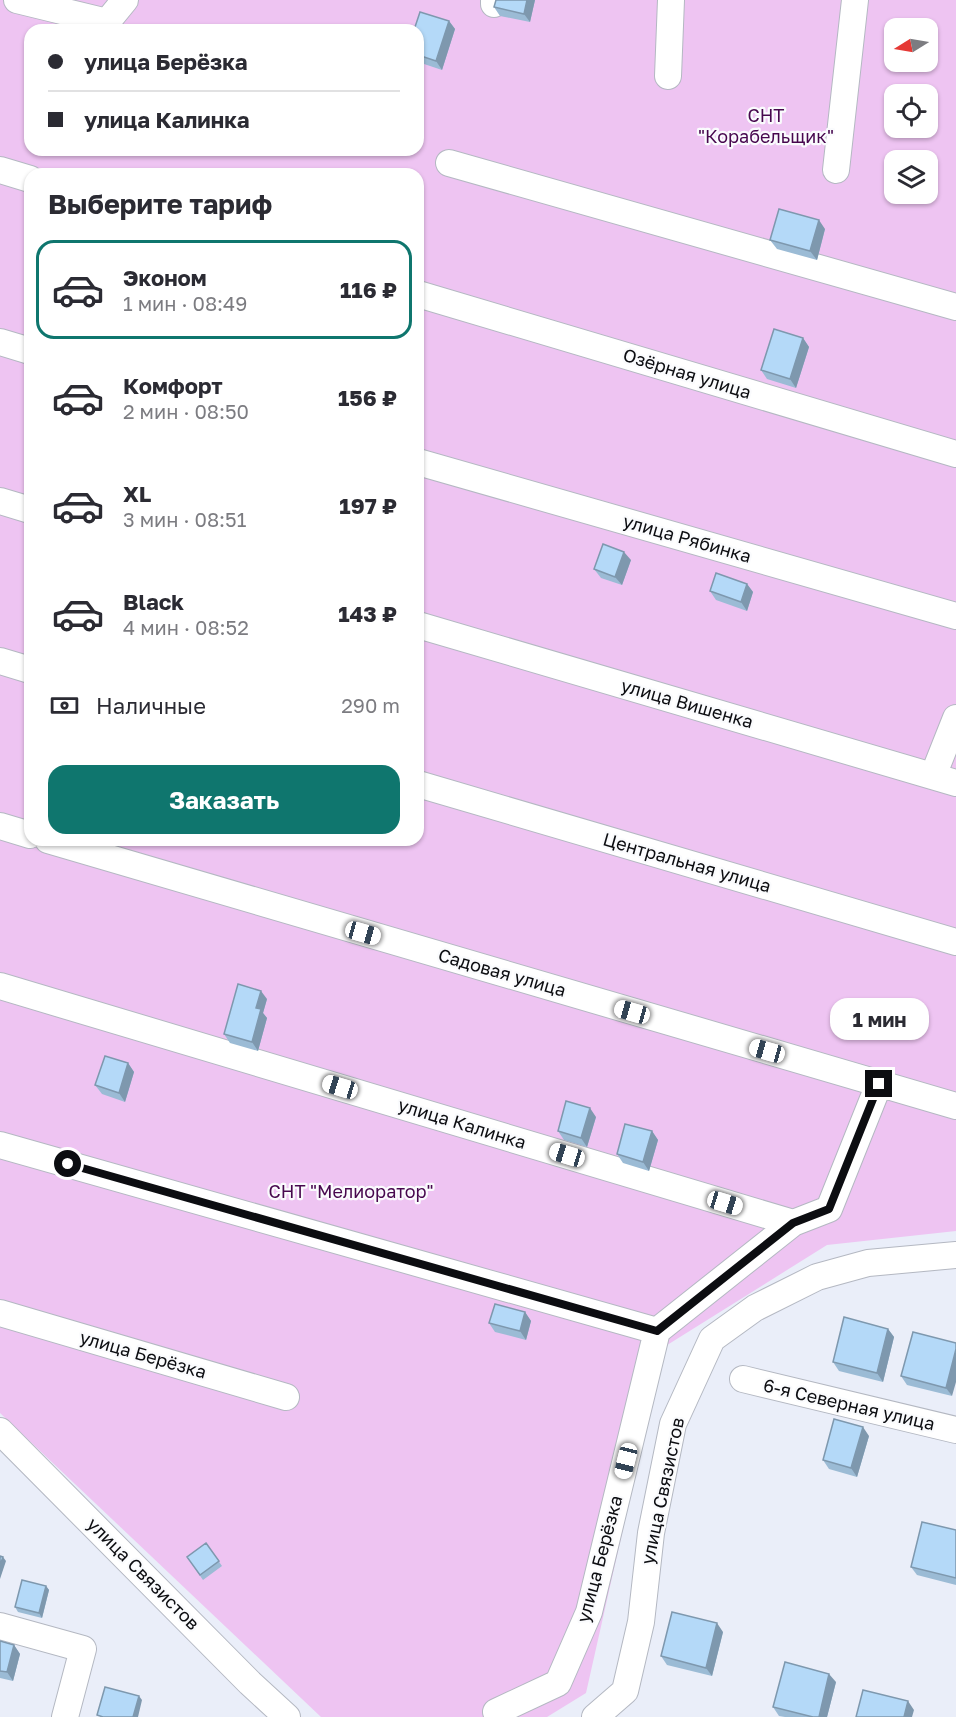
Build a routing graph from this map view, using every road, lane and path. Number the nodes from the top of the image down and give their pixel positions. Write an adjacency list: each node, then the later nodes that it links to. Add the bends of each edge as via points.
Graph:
1 (17, 0): 2 (street, via 107,22)
2 (125, 0)
3 (671, 0): 5 (street)
4 (855, 0): 8 (street)
5 (668, 76)
6 (449, 163): 11 (street)
7 (0, 170): 9 (street)
8 (836, 170)
9 (24, 177)
10 (424, 296): 14 (street, Озёрная улица)
11 (956, 308)
12 (0, 342): 13 (street)
13 (24, 349)
14 (956, 454)
15 (424, 464): 18 (street, улица Рябинка)
16 (0, 501): 17 (street)
17 (24, 508)
18 (956, 616)
19 (424, 626): 23 (street, улица Вишенка)
20 (0, 661): 21 (street)
21 (24, 668)
22 (956, 718): 23 (street)
23 (944, 780)
24 (424, 786): 28 (street, Центральная улица)
25 (0, 826): 26 (street)
26 (24, 833)
27 (68, 846): 30 (street, Садовая улица)
28 (956, 942)
29 (0, 986): 33 (street, улица Калинка)
30 (879, 1084): 31 (street, Садовая улица); 33 (street, via 829,1209)
31 (956, 1107)
32 (0, 1145): 36 (street)
33 (793, 1223): 36 (street)
34 (956, 1256): 45 (street, улица Связистов, via 868,1263 817,1277 755,1308 712,1339 673,1424 651,1533 641,1622 625,1691)
35 (0, 1313): 38 (street, улица Берёзка)
36 (657, 1331): 42 (street, улица Берёзка, via 589,1612 558,1683)
37 (742, 1379): 39 (street, 6-я Северная улица)
38 (286, 1397)
39 (956, 1430)
40 (0, 1431): 44 (street, улица Связистов)
41 (0, 1626): 43 (street, via 83,1649)
42 (496, 1712)
43 (65, 1717)
44 (287, 1717)
45 (595, 1717)

